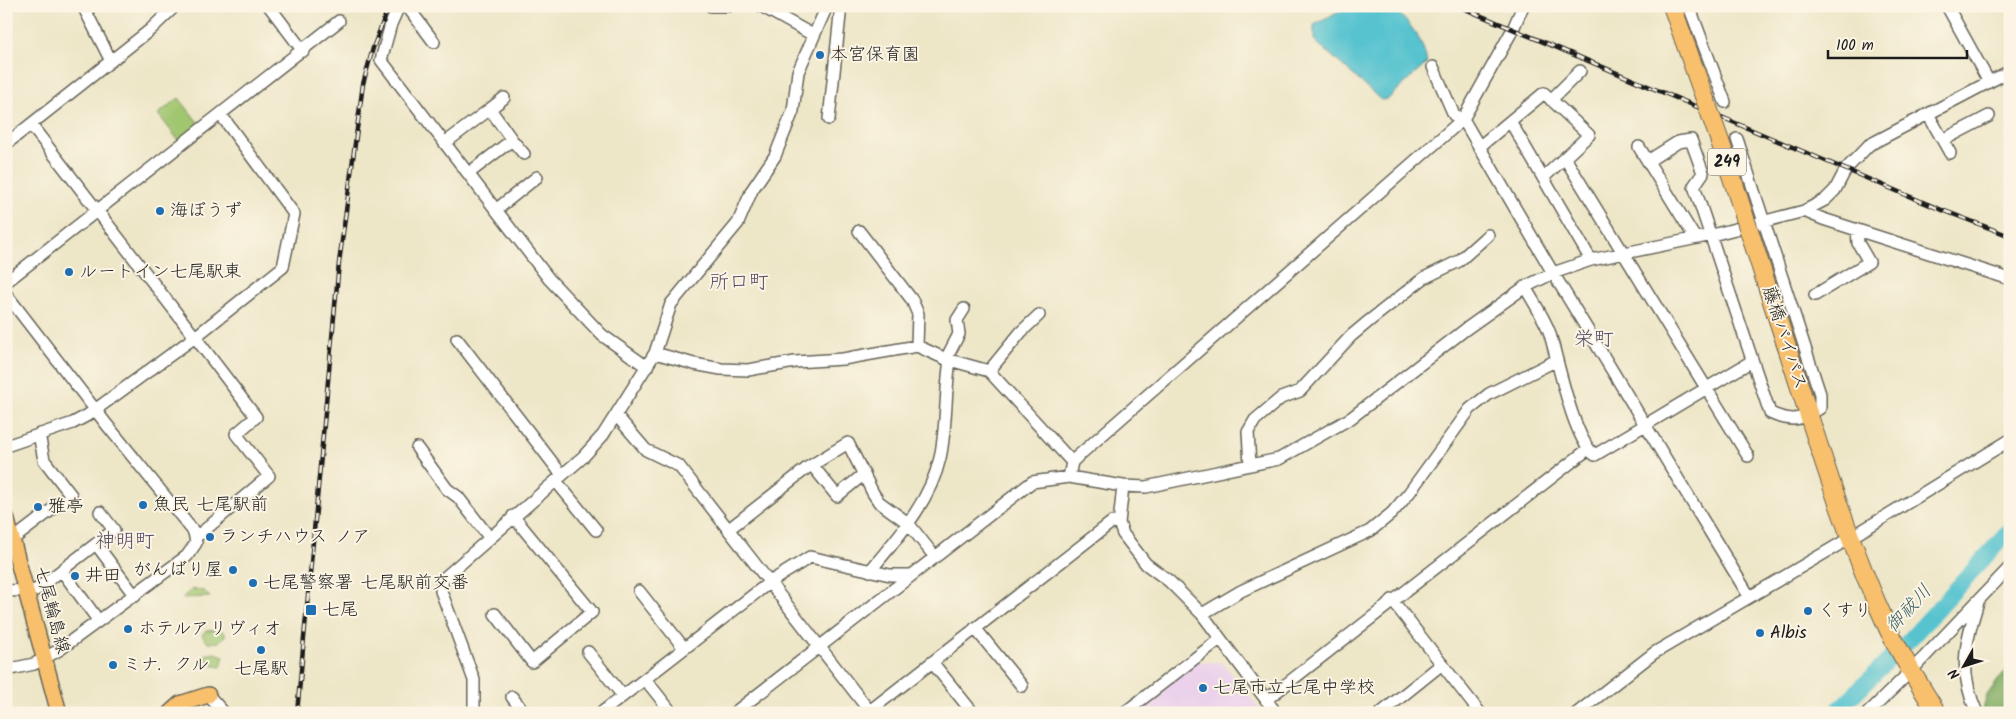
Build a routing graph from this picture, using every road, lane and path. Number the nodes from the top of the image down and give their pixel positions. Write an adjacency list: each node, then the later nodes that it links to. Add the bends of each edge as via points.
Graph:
1 (83, 6): 19 (street)
2 (175, 6): 19 (street)
3 (269, 6): 18 (street)
4 (399, 6): 38 (street, via 382,60)
5 (407, 6): 17 (street)
6 (711, 6): 7 (street)
7 (728, 6)
8 (761, 6): 16 (street)
9 (826, 6): 16 (street)
10 (841, 6): 31 (street)
11 (1522, 6): 32 (street, via 1513,29)
12 (1672, 6): 80 (highway, 藤橋バイパス / 249, bridge)
13 (1689, 6): 26 (street)
14 (1946, 6): 23 (street)
15 (339, 21): 18 (street)
16 (813, 35): 71 (street, via 798,72 788,126 775,156 752,190 738,223 671,304)
17 (434, 42)
18 (303, 51): 29 (street)
19 (111, 60): 34 (street)
20 (1433, 67): 32 (street, via 1454,115)
21 (1580, 71): 25 (street)
22 (2010, 71): 23 (street)
23 (1989, 82): 28 (street)
24 (504, 98): 27 (street)
25 (1551, 100): 33 (street, via 1544,93); 44 (street, via 1589,135)
26 (1725, 102)
27 (490, 109): 36 (street); 38 (street)
28 (1928, 114): 37 (street); 51 (street, via 1868,145 1846,169 1830,195)
29 (221, 115): 50 (street); 68 (street, via 294,214 283,267)
30 (1989, 116): 37 (street)
31 (829, 119)
32 (1463, 119): 40 (street); 88 (street)
33 (1510, 121): 40 (street); 48 (street)
34 (31, 125): 39 (street); 50 (street)
35 (1737, 139): 52 (street)
36 (512, 140): 43 (street); 46 (street)
37 (1943, 140): 42 (street)
38 (445, 143): 46 (street)
39 (6, 144)
40 (1478, 147): 60 (street)
41 (1639, 147): 45 (street)
42 (1950, 153)
43 (524, 154)
44 (1565, 158): 48 (street); 58 (street)
45 (1648, 161): 56 (street, via 1678,142 1691,140 1703,173 1694,186); 57 (street)
46 (469, 173): 49 (street)
47 (537, 177): 49 (street)
48 (1543, 178): 59 (street)
49 (497, 209): 75 (street, via 549,279 577,310 602,335)
50 (98, 211): 62 (street); 68 (street)
51 (1804, 211): 52 (street); 53 (street)
52 (1764, 222): 56 (street); 80 (street, via 1820,394 1820,408)
53 (1857, 230): 61 (street); 65 (street, via 1858,243 1869,262)
54 (859, 231): 70 (street, via 912,300 918,314)
55 (1488, 235): 90 (street, via 1459,261 1424,278 1369,321 1300,391 1281,398 1255,420 1248,432)
56 (1712, 235): 57 (street); 74 (street)
57 (1695, 238): 58 (street)
58 (1623, 253): 59 (street); 77 (street)
59 (1591, 260): 60 (street)
60 (1553, 273): 63 (street); 81 (street)
61 (2010, 279)
62 (6, 282)
63 (1525, 287): 73 (street, via 1548,330); 90 (street, via 1351,418 1279,459)
64 (6, 294): 78 (street)
65 (1815, 295)
66 (964, 309): 72 (street, via 957,320 959,334)
67 (1039, 315): 76 (street)
68 (194, 337): 78 (street); 102 (street, via 256,417 236,434 269,476 200,534)
69 (457, 339): 93 (street)
70 (917, 346): 71 (street, via 748,370 721,369); 72 (street)
71 (655, 353): 75 (street)
72 (948, 359): 76 (street); 98 (street, via 940,458 933,483)
73 (1557, 360): 86 (street); 121 (street, via 1489,394 1470,409 1409,493 1370,530 1241,591)
74 (1752, 361): 77 (street); 80 (street, via 1770,413 1785,420)
75 (647, 367): 79 (street)
76 (989, 371): 88 (street)
77 (1706, 387): 81 (street); 87 (street)
78 (95, 410): 82 (street, via 73,423); 102 (street)
79 (616, 415): 93 (street, via 583,458); 100 (street, via 646,450 679,466)
80 (1810, 415): 104 (highway, 藤橋バイパス / 249)
81 (1645, 424): 86 (street, via 1595,455); 117 (street)
82 (39, 434): 84 (street); 105 (street, via 44,460 71,495)
83 (2010, 440): 104 (street)
84 (6, 446)
85 (417, 448): 103 (street)
86 (1588, 450): 119 (street)
87 (1748, 456)
88 (1072, 462): 92 (street)
89 (812, 465): 91 (street, via 837,496); 91 (street, via 848,444); 100 (street)
90 (1250, 465): 94 (street, via 1146,487)
91 (864, 474): 98 (street, via 879,502)
92 (1069, 477): 94 (street); 107 (street, via 1032,482)
93 (559, 478): 96 (street); 101 (street)
94 (1123, 486): 99 (street)
95 (100, 512): 106 (street, via 114,530)
96 (513, 516): 103 (street); 120 (street, via 592,612 532,662)
97 (6, 517): 105 (main road, 七尾輪島線)
98 (908, 523): 107 (street); 110 (street)
99 (1119, 523): 121 (street, via 1123,534 1146,564 1169,580); 123 (street, via 1112,522)
100 (728, 529): 112 (street)
101 (596, 530)
102 (194, 532): 116 (street, via 196,543 187,556)
103 (489, 537): 139 (street, via 450,571 443,579 441,591 474,680)
104 (1850, 538): 117 (street); 131 (highway, 藤橋バイパス / 249, via 1886,624)
105 (12, 540): 115 (main road, 七尾輪島線)
106 (96, 544): 109 (street); 116 (street)
107 (935, 557): 111 (street)
108 (2010, 567): 118 (street)
109 (62, 571): 115 (street, via 36,590); 122 (street)
110 (870, 571): 111 (street); 112 (street, via 810,557)
111 (911, 575): 125 (street)
112 (770, 582): 125 (street); 126 (street)
113 (6, 591): 115 (street)
114 (639, 591): 126 (street)
115 (26, 592): 128 (main road, 七尾輪島線)
116 (134, 596): 122 (street)
117 (1749, 596): 153 (street, via 1654,653)
118 (1980, 598): 131 (street); 156 (street, via 1965,646 1964,669)
119 (1392, 600): 130 (street); 138 (street)
120 (495, 614)
121 (1202, 614): 124 (street)
122 (98, 620): 128 (street)
123 (976, 628): 129 (street); 134 (street)
124 (1220, 639): 138 (street); 149 (street)
125 (819, 646): 141 (street); 147 (street)
126 (684, 648): 133 (street)
127 (588, 652): 136 (street)
128 (45, 658): 132 (street); 142 (main road, 七尾輪島線)
129 (932, 662): 141 (street); 148 (street)
130 (1442, 664): 151 (street); 152 (street)
131 (1909, 668): 154 (street); 155 (highway, 藤橋バイパス / 249)
132 (6, 670)
133 (645, 679): 136 (street); 146 (street)
134 (1022, 686)
135 (208, 695): 143 (main road, via 180,704); 144 (street)
136 (623, 696): 140 (street)
137 (512, 697): 145 (street)
138 (1266, 700): 150 (street)
139 (473, 712)
140 (602, 712)
141 (869, 712)
142 (59, 713)
143 (170, 713)
144 (224, 713)
145 (524, 713)
146 (672, 713)
147 (734, 713)
148 (973, 713)
149 (1124, 713)
150 (1276, 713)
151 (1381, 713)
152 (1480, 713)
153 (1577, 713)
154 (1868, 713)
155 (1937, 713)
156 (1977, 713)

